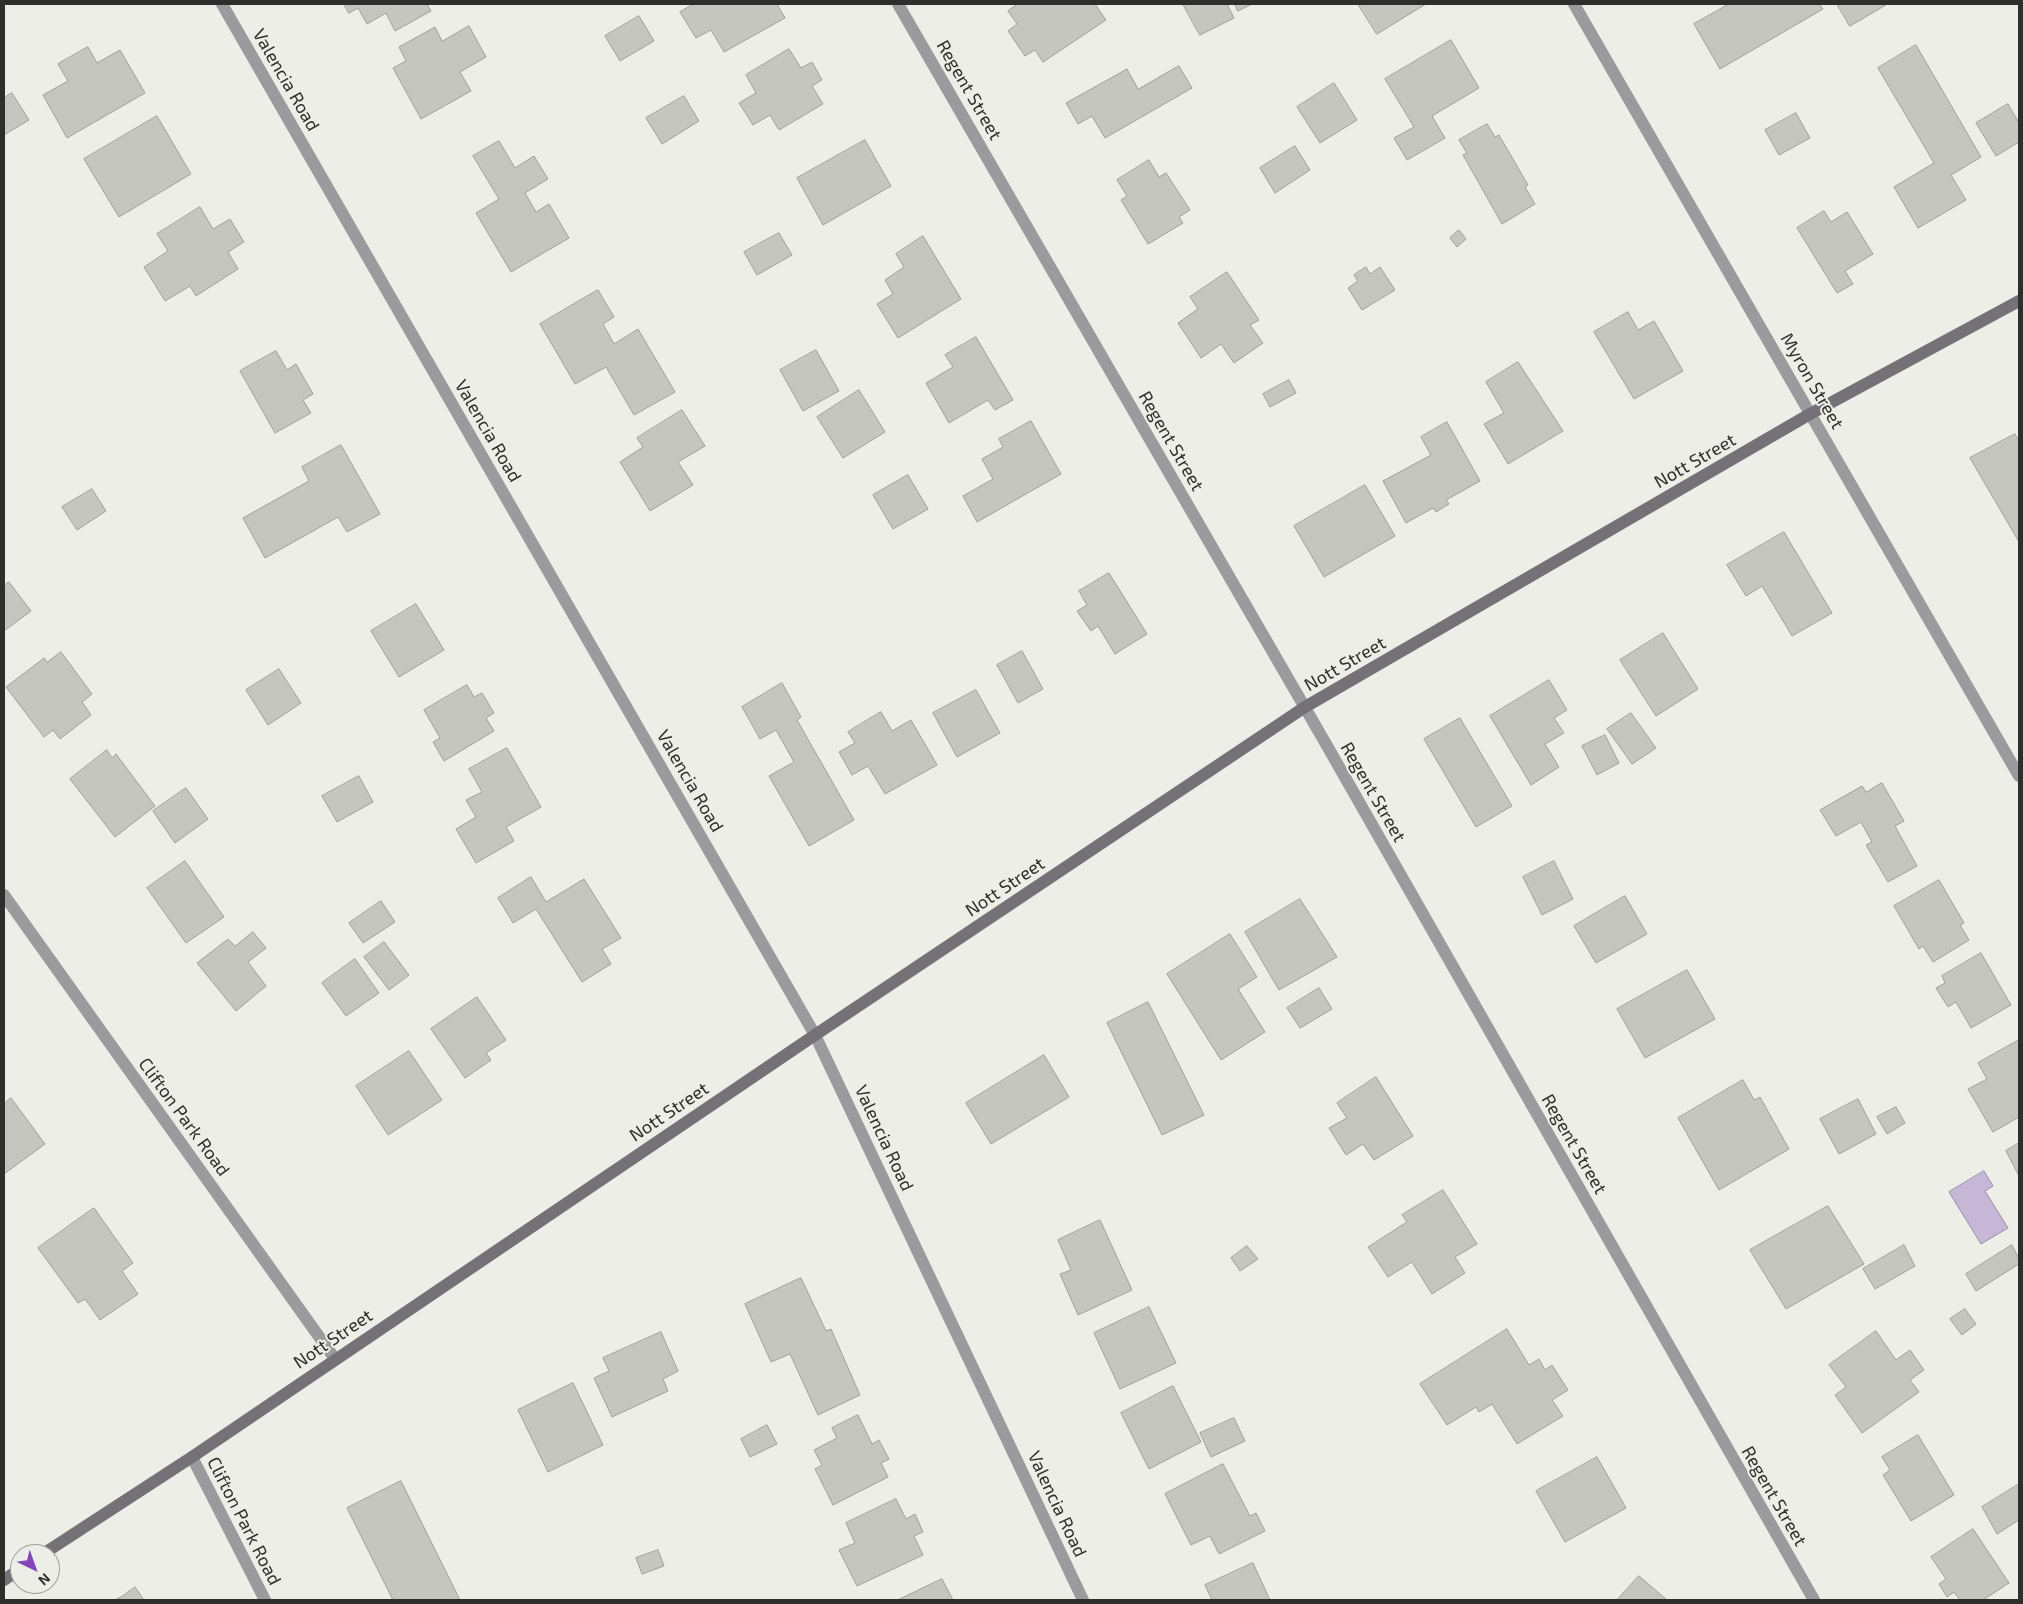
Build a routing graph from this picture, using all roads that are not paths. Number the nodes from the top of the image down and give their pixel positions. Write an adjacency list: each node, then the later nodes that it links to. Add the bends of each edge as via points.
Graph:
1 (222, 4): 9 (street, Valencia Road)
2 (898, 4): 6 (street, Regent Street)
3 (1574, 4): 5 (street, Myron Street)
4 (2019, 301): 5 (main road, Nott Street)
5 (1810, 414): 6 (main road, Nott Street); 7 (street, Myron Street)
6 (1305, 707): 9 (main road, Nott Street); 15 (street, Regent Street)
7 (2019, 776)
8 (4, 895): 10 (street, Clifton Park Road)
9 (815, 1034): 10 (main road, Nott Street); 14 (street, Valencia Road)
10 (335, 1359): 11 (main road, Nott Street)
11 (192, 1457): 12 (main road, Nott Street); 13 (street, Clifton Park Road)
12 (59, 1544)
13 (265, 1600)
14 (1083, 1600)
15 (1814, 1600)

